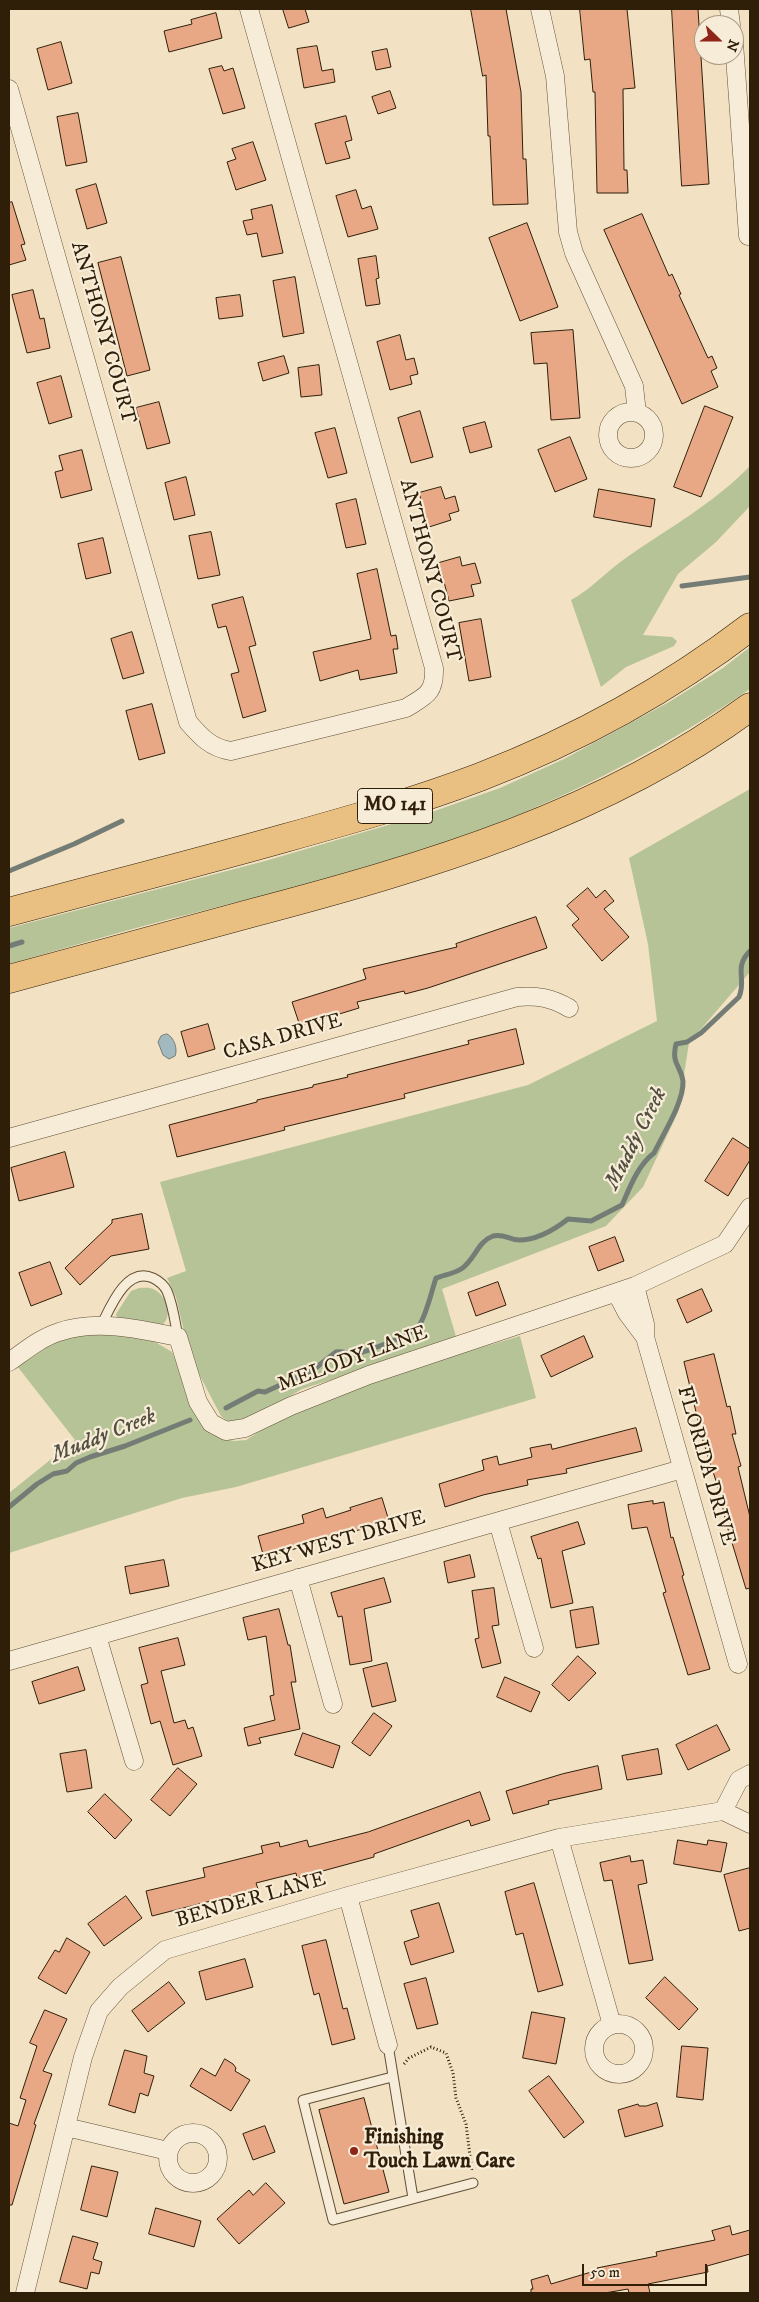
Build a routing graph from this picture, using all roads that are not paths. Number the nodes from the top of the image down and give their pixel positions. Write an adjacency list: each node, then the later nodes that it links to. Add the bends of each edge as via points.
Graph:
1 (249, 9): 4 (street, ANTHONY COURT, via 434,668 430,693 406,708 231,751 218,749 202,738 188,722)
2 (540, 9): 6 (street, via 555,76 568,232 574,253 634,386)
3 (736, 65): 5 (street)
4 (9, 89)
5 (748, 236)
6 (637, 412)
7 (750, 627): 9 (highway, MO 141, via 648,696 481,777 364,816)
8 (750, 707): 10 (highway, via 694,743 602,794 474,848 355,886)
9 (9, 912)
10 (9, 979)
11 (569, 1008): 12 (street, CASA DRIVE, via 534,995 517,997)
12 (9, 1138)
13 (750, 1208): 14 (street, MELODY LANE, via 725,1244)
14 (635, 1286): 15 (street, MELODY LANE); 18 (street, FLORIDA DRIVE, via 645,1324)
15 (617, 1294): 17 (street, MELODY LANE, via 369,1375 245,1428 226,1431 211,1423 198,1402); 18 (street, FLORIDA DRIVE)
16 (101, 1327): 17 (street); 17 (lane, via 123,1287 132,1279 150,1277 166,1289); 19 (street, via 58,1332 35,1343)
17 (178, 1337)
18 (645, 1337): 20 (street, FLORIDA DRIVE)
19 (9, 1362)
20 (682, 1469): 21 (street, KEY WEST DRIVE); 26 (street, FLORIDA DRIVE)
21 (498, 1522): 22 (street, KEY WEST DRIVE); 24 (street)
22 (298, 1578): 23 (street, KEY WEST DRIVE); 27 (street)
23 (97, 1636): 25 (street, KEY WEST DRIVE); 28 (street)
24 (534, 1648)
25 (9, 1661)
26 (738, 1664)
27 (334, 1704)
28 (134, 1761)
29 (750, 1774): 30 (street, via 739,1780)
30 (723, 1811): 31 (street); 32 (street, BENDER LANE)
31 (750, 1824)
32 (559, 1838): 33 (street, BENDER LANE); 34 (street)
33 (348, 1896): 35 (street); 37 (street, BENDER LANE, via 165,1950 120,1987 100,2011 83,2057)
34 (612, 2025)
35 (388, 2045): 36 (lane)
36 (392, 2077): 40 (lane); 40 (lane, via 303,2100 333,2220)
37 (66, 2127): 38 (street); 41 (street, BENDER LANE)
38 (168, 2151)
39 (473, 2183): 40 (lane)
40 (413, 2198)
41 (25, 2293)

